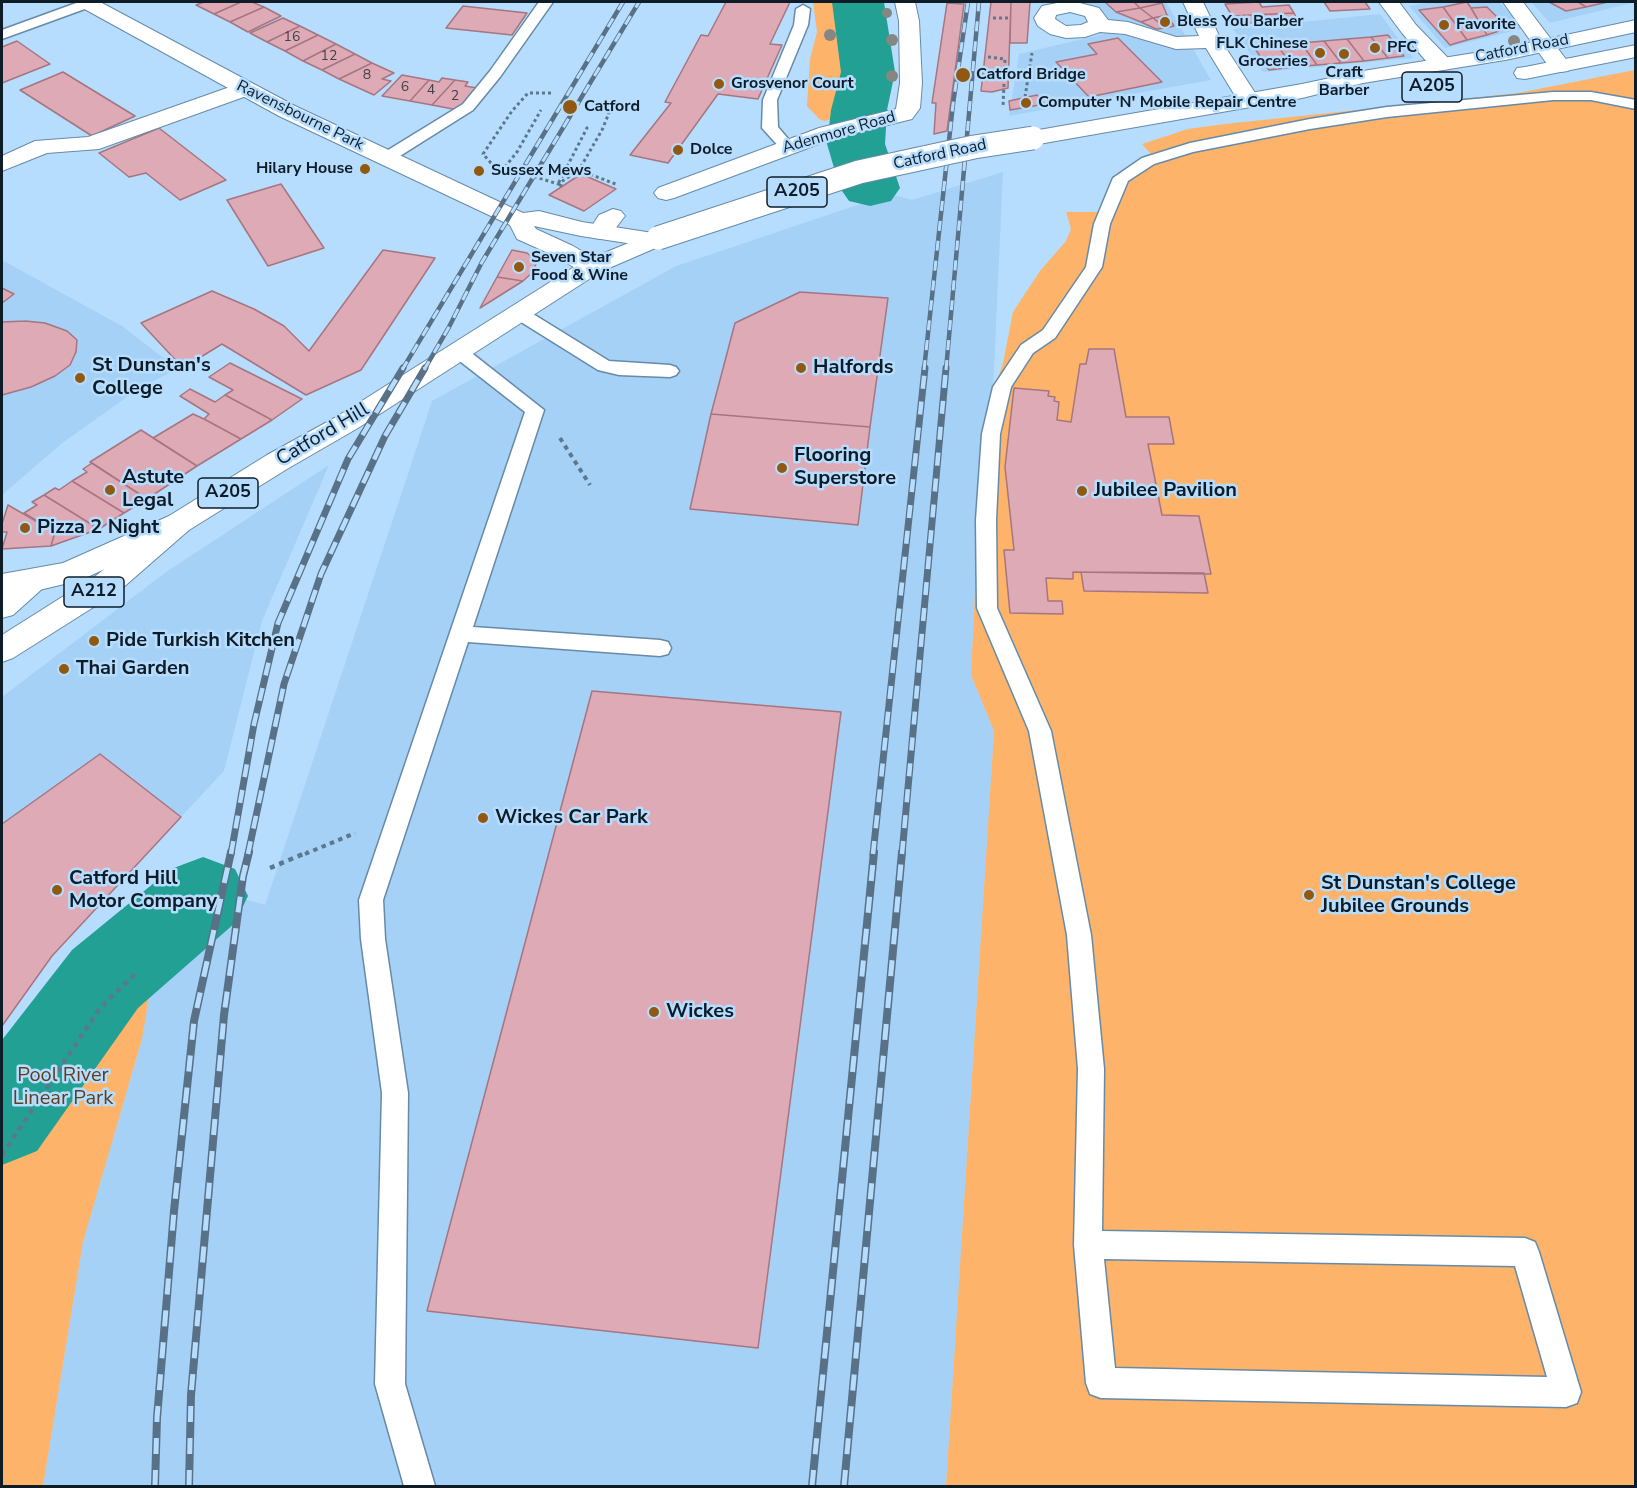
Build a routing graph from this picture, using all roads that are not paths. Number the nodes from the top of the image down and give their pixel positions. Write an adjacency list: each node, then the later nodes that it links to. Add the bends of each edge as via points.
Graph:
1 (87, 2): 10 (lane); 18 (main road, Ravensbourne Park)
2 (546, 2): 23 (lane, via 468,107)
3 (905, 2): 22 (main road, Adenmore Road, via 912,83 909,108 904,114)
4 (1193, 2): 11 (main road)
5 (1389, 2): 14 (main road)
6 (1513, 2): 12 (main road)
7 (803, 9): 22 (lane, via 801,25 770,100 770,128)
8 (1635, 28): 12 (main road, Catford Road / A205)
9 (1057, 30): 11 (main road, via 1076,33 1097,25 1128,28 1176,43)
10 (2, 35)
11 (1212, 42): 20 (main road)
12 (1546, 46): 14 (main road, Catford Road / A205); 15 (main road)
13 (1635, 51): 15 (main road, Catford Road)
14 (1441, 64): 19 (main road, Catford Road / A205)
15 (1560, 66): 16 (main road, Catford Road)
16 (1504, 77)
17 (1473, 82): 19 (main road, Catford Road / A205, via 1378,92)
18 (244, 89): 23 (main road, Ravensbourne Park); 24 (main road, via 91,144 43,146)
19 (1302, 92): 20 (main road, Catford Road / A205)
20 (1248, 99): 27 (main road, Catford Road / A205, bridge, via 974,147 859,172)
21 (1635, 105): 39 (lane, via 1591,96 1468,103 1310,124 1190,148 1148,161 1121,178 1102,224 1094,267 1049,334 1027,349 1002,387 990,445 987,608 1040,731 1079,935 1090,1069)
22 (787, 147): 25 (main road, Adenmore Road)
23 (386, 158): 26 (main road, Ravensbourne Park)
24 (2, 164)
25 (666, 193)
26 (520, 221): 27 (main road, Ravensbourne Park, via 539,218 607,224); 28 (main road, Ravensbourne Park, via 526,234)
27 (656, 239): 28 (main road, Catford Road / A205)
28 (591, 267): 29 (main road, Catford Hill / A205)
29 (519, 313): 30 (main road, Catford Hill / A205); 31 (lane, via 604,366)
30 (458, 351): 32 (main road, Catford Hill / A205); 36 (lane, via 535,410)
31 (670, 371)
32 (179, 524): 33 (main road, A205, via 70,572); 38 (main road, Catford Hill / A212, via 108,583)
33 (31, 581): 34 (main road, A205); 35 (main road)
34 (2, 585)
35 (2, 607)
36 (460, 634): 37 (lane); 40 (lane, via 370,900 394,1093 390,1384)
37 (660, 648)
38 (2, 651)
39 (1088, 1245): 39 (lane, via 1101,1383 1566,1392 1525,1252)
40 (419, 1486)

